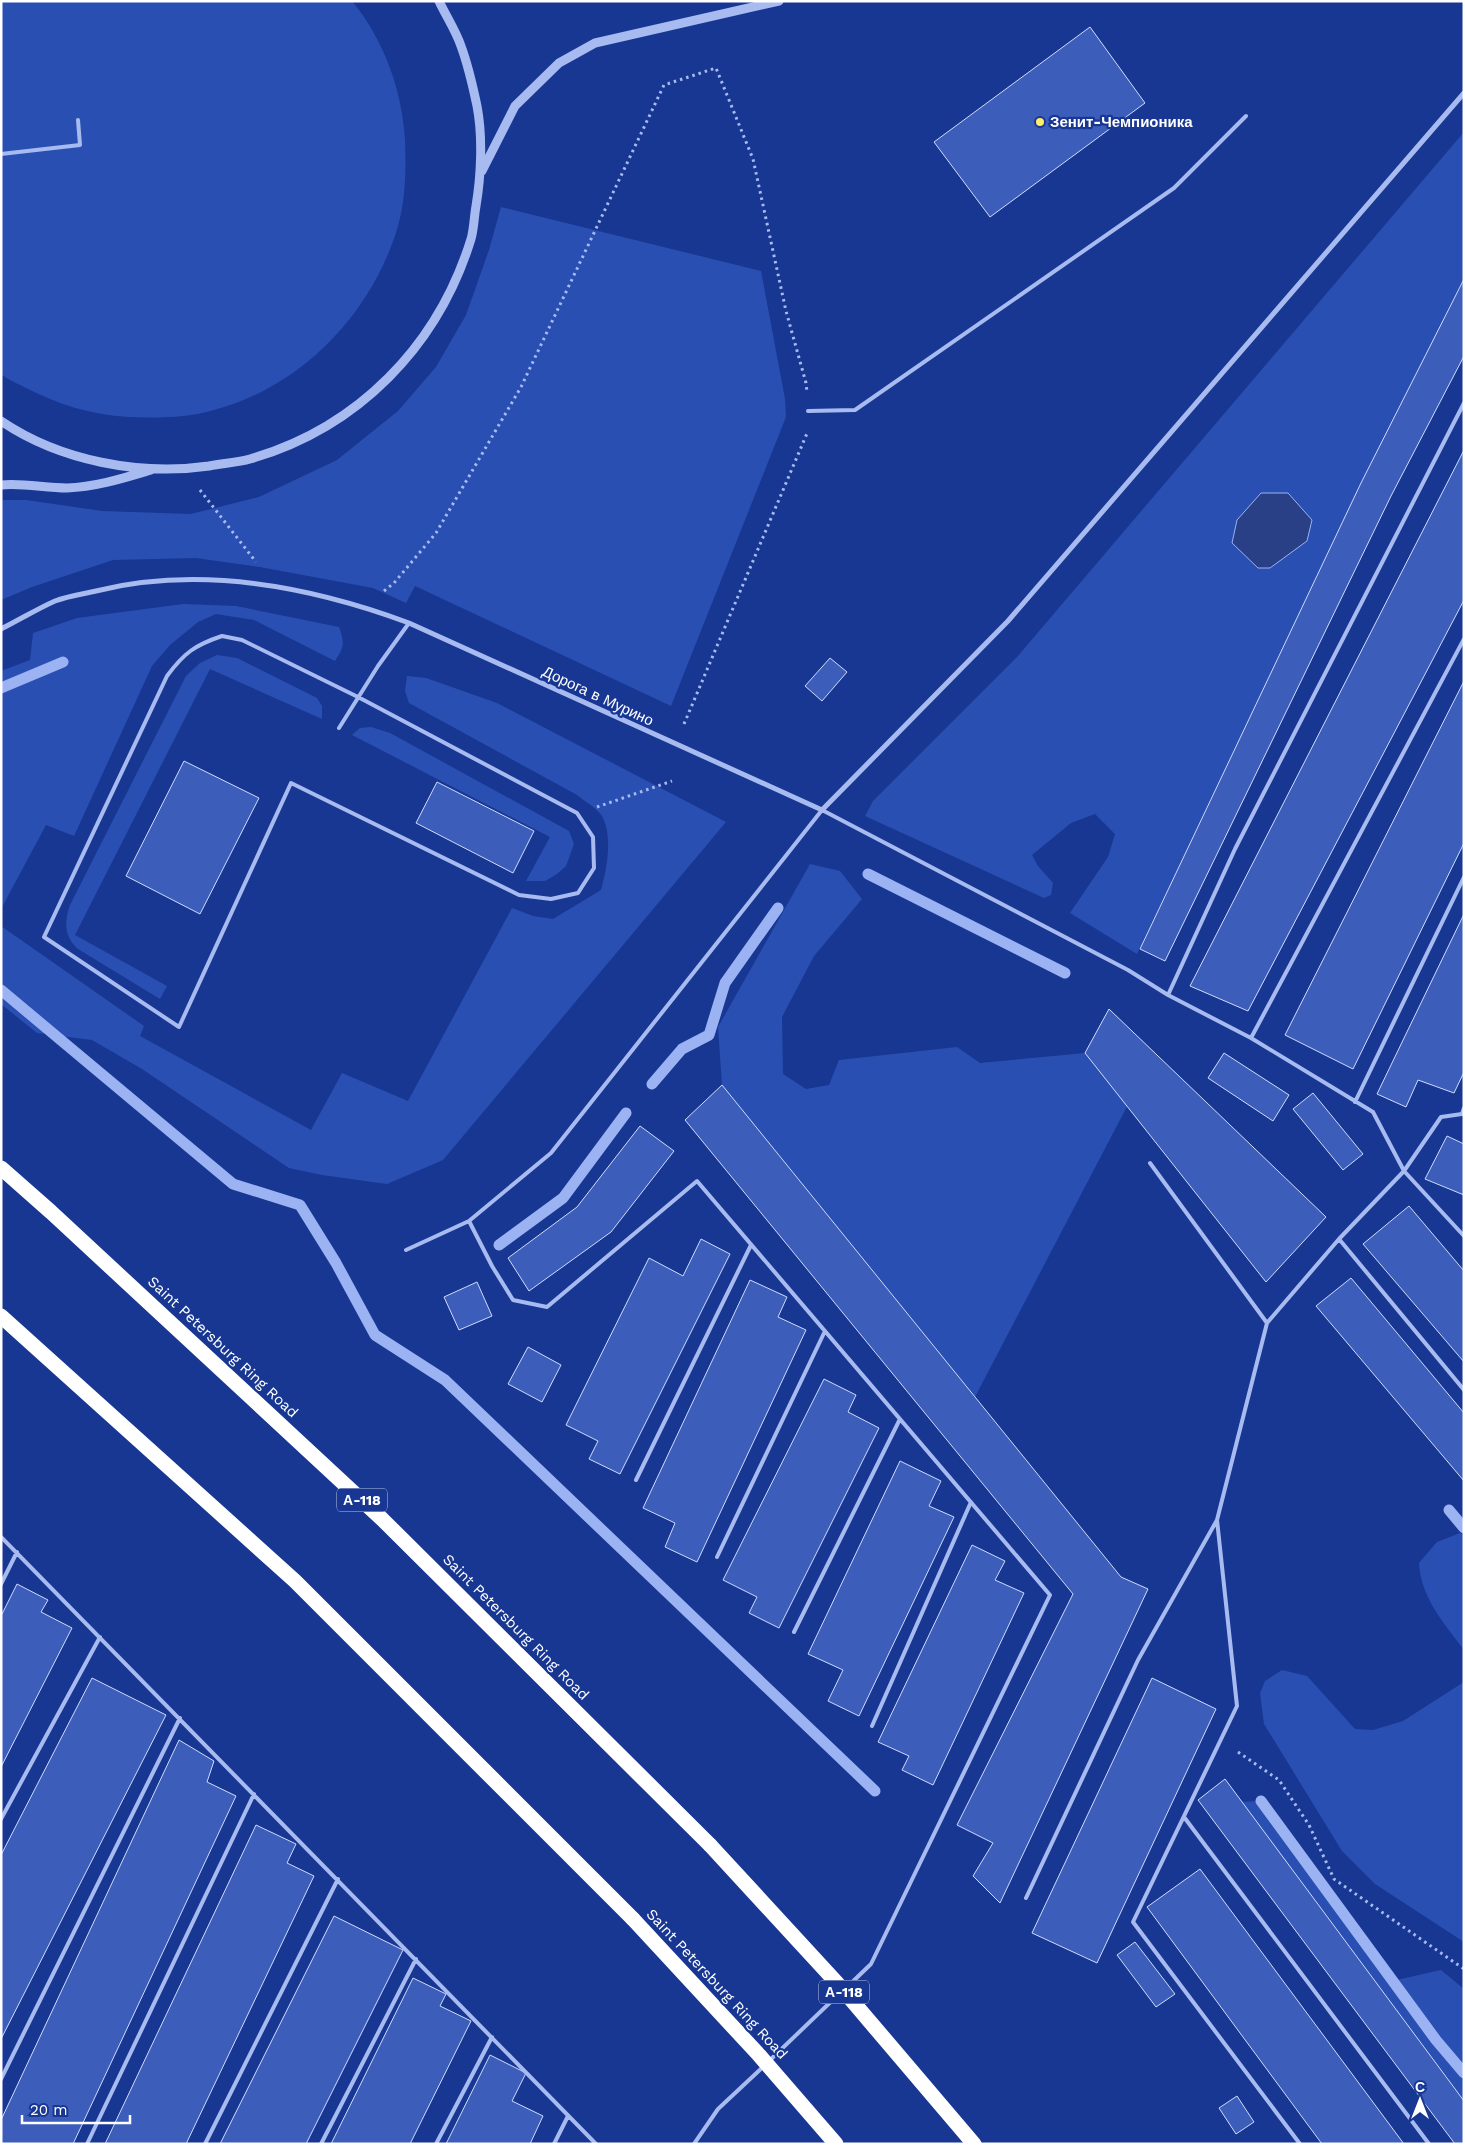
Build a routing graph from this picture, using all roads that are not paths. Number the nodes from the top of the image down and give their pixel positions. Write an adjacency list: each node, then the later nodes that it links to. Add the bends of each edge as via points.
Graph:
1 (439, 1): 7 (street, via 461,45 478,108)
2 (779, 1): 7 (street, via 595,43 559,63 515,106)
3 (1464, 93): 18 (street, via 1008,621)
4 (1246, 116): 9 (lane, via 1174,188 854,410)
5 (78, 120): 6 (lane, via 80,145)
6 (1, 154)
7 (481, 173): 11 (street, via 471,238 447,299 412,354 365,400 310,436 249,459 185,469)
8 (1464, 403): 20 (lane, via 1235,849)
9 (808, 411)
10 (1, 421): 11 (street, via 56,449 104,463)
11 (155, 469): 12 (street, via 109,482 67,488)
12 (1, 485)
13 (409, 623): 14 (street, Дорога в Мурино, via 364,606 273,585 201,578 127,584 56,601); 16 (lane); 18 (street, Дорога в Мурино)
14 (1, 629)
15 (1464, 639): 21 (lane)
16 (358, 697): 16 (lane, via 242,640 222,636 199,643 180,657 167,676 44,937 179,1028 291,783 518,895 551,900 578,893 594,868 593,837 577,813); 17 (lane)
17 (339, 728)
18 (822, 810): 20 (lane, via 1128,970); 27 (lane, via 551,1153)
19 (1464, 877): 22 (lane)
20 (1168, 995): 21 (lane)
21 (1251, 1038): 22 (lane)
22 (1355, 1102): 26 (lane, via 1373,1112)
23 (1464, 1108): 26 (lane, via 1462,1114 1441,1117)
24 (1150, 1163): 33 (lane)
25 (1, 1168): 65 (highway, Saint Petersburg Ring Road / А-118, bridge, via 382,1519 710,1845 836,1983)
26 (1404, 1171): 28 (lane); 29 (lane)
27 (470, 1221): 30 (lane, via 513,1300 547,1307 697,1181); 31 (lane)
28 (1464, 1236)
29 (1339, 1239): 33 (lane); 35 (lane)
30 (751, 1245): 34 (lane); 37 (lane)
31 (406, 1250)
32 (1, 1316): 64 (highway, Saint Petersburg Ring Road, bridge, via 295,1581 632,1919 759,2055)
33 (1267, 1323): 39 (lane)
34 (825, 1331): 36 (lane); 42 (lane)
35 (1464, 1390)
36 (900, 1419): 38 (lane); 44 (lane)
37 (636, 1480)
38 (971, 1502): 47 (lane); 63 (lane, via 1050,1595 871,1964 718,2109)
39 (1216, 1520): 49 (lane, via 1238,1706); 52 (lane, via 1138,1660)
40 (1, 1537): 41 (lane)
41 (17, 1552): 43 (lane); 45 (lane)
42 (718, 1558)
43 (1, 1584)
44 (794, 1632)
45 (100, 1637): 46 (lane); 50 (lane)
46 (180, 1718): 48 (lane); 55 (lane)
47 (872, 1726)
48 (254, 1794): 51 (lane); 57 (lane)
49 (1184, 1817): 66 (lane, via 1133,1922); 67 (lane)
50 (1, 1819)
51 (338, 1879): 53 (lane); 58 (lane)
52 (1026, 1898)
53 (416, 1960): 54 (lane); 59 (lane)
54 (492, 2037): 56 (lane); 60 (lane)
55 (1, 2079)
56 (568, 2116): 61 (lane); 62 (lane)
57 (87, 2144)
58 (205, 2144)
59 (321, 2144)
60 (436, 2144)
61 (554, 2144)
62 (596, 2144)
63 (694, 2144)
64 (836, 2144)
65 (974, 2144)
66 (1300, 2144)
67 (1429, 2144)

